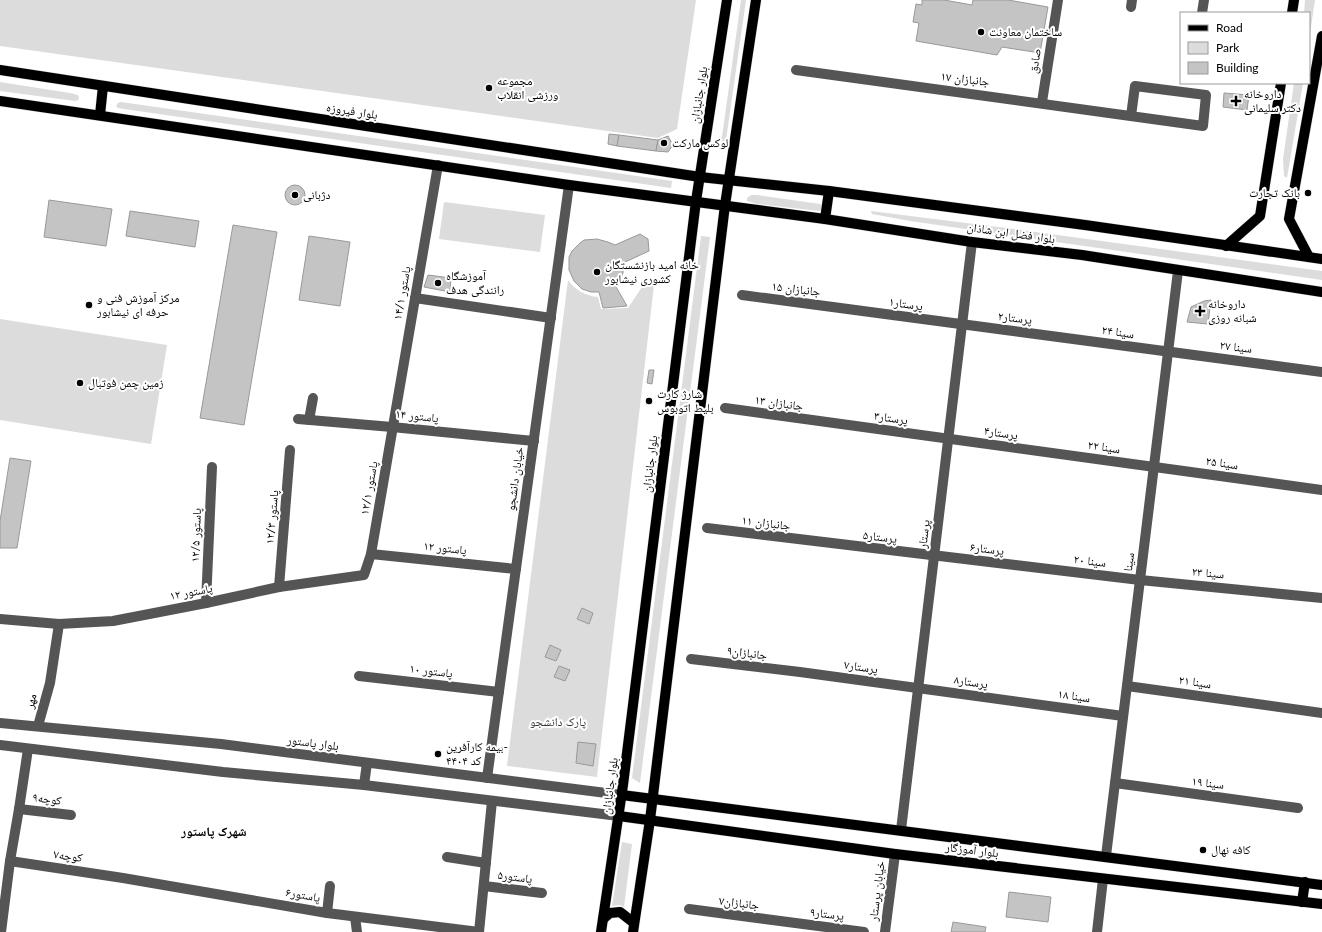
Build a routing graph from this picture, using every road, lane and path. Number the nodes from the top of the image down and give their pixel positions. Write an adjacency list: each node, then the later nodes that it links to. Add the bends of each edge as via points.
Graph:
1 (727, 0): 18 (main road, بلوار جانبازان)
2 (756, 0): 19 (main road)
3 (1058, 0): 14 (street, صادق)
4 (1204, 0): 6 (street)
5 (1294, 0): 7 (main road)
6 (1202, 12)
7 (1292, 12)
8 (1322, 36): 27 (main road, via 1289,219)
9 (0, 70): 12 (main road, بلوار فیروزه)
10 (796, 70): 14 (street, جانبازان ۱۷)
11 (1281, 84): 26 (main road, via 1260,216)
12 (102, 86): 15 (main road); 18 (main road, بلوار فیروزه)
13 (0, 101): 15 (main road)
14 (1042, 102): 16 (street, جانبازان ۱۷)
15 (100, 116): 17 (main road)
16 (1131, 116): 16 (street, جانبازان ۱۷, via 1135,86 1206,95 1203,126)
17 (438, 165): 20 (main road); 32 (street, پاستور ۱۴/۱)
18 (700, 177): 19 (main road, بلوار فضل ابن شاذان); 22 (main road, بلوار جانبازان)
19 (729, 180): 21 (main road, بلوار فضل ابن شاذان); 23 (main road)
20 (569, 185): 22 (main road); 34 (street, خیابان دانشجو)
21 (829, 191): 24 (main road); 26 (main road, بلوار فضل ابن شاذان)
22 (696, 201): 23 (main road, بلوار فضل ابن شاذان); 81 (main road, بلوار جانبازان)
23 (725, 205): 24 (main road, بلوار فضل ابن شاذان); 82 (main road)
24 (825, 219): 25 (main road, بلوار فضل ابن شاذان)
25 (972, 242): 29 (main road, بلوار فضل ابن شاذان, via 1082,255); 35 (street, پرستار)
26 (1226, 246): 27 (main road, بلوار فضل ابن شاذان)
27 (1309, 258): 28 (main road, بلوار فضل ابن شاذان)
28 (1322, 259)
29 (1178, 271): 30 (main road, بلوار فضل ابن شاذان); 37 (street, سینا)
30 (1322, 292)
31 (742, 295): 33 (street, جانبازان ۱۵)
32 (415, 298): 34 (street); 44 (street, پاستور ۱۴/۱)
33 (847, 309): 35 (street, پرستار۱)
34 (551, 318): 46 (street, خیابان دانشجو)
35 (962, 324): 36 (street, پرستار۲); 45 (street, پرستار)
36 (1065, 338): 37 (street, سینا ۲۴)
37 (1168, 351): 38 (street, سینا ۲۷); 50 (street, سینا)
38 (1322, 372)
39 (313, 398): 42 (street)
40 (725, 408): 43 (street, جانبازان ۱۳)
41 (298, 419): 42 (street, پاستور ۱۴)
42 (309, 420): 44 (street, پاستور ۱۴)
43 (830, 423): 45 (street, پرستار۳)
44 (392, 426): 46 (street, پاستور ۱۴); 54 (street, پاستور ۱۲/۱)
45 (948, 439): 48 (street, پرستار۴); 55 (street, پرستار)
46 (534, 441): 57 (street, خیابان دانشجو)
47 (290, 450): 59 (street, پاستور ۱۲/۳)
48 (1051, 453): 50 (street, سینا ۲۲)
49 (212, 467): 61 (street, پاستور ۱۲/۵)
50 (1154, 467): 51 (street, سینا ۲۵); 58 (street, سینا)
51 (1322, 490)
52 (707, 528): 53 (street, جانبازان ۱۱)
53 (822, 543): 55 (street, پرستار۵)
54 (371, 554): 57 (street, پاستور ۱۲); 59 (street, ۱۲ پاستور, via 364,576)
55 (934, 556): 56 (street, پرستار۶); 68 (street, پرستار)
56 (1037, 568): 58 (street, سینا ۲۰)
57 (516, 569): 69 (street, خیابان دانشجو)
58 (1140, 580): 60 (street, سینا ۲۳); 67 (street, سینا)
59 (279, 586): 61 (street, ۱۲ پاستور)
60 (1322, 598)
61 (206, 603): 63 (street, ۱۲ پاستور, via 113,621)
62 (0, 620): 63 (street, ۱۲ پاستور)
63 (59, 624): 74 (street, مهر, via 50,683)
64 (691, 659): 65 (street, جانبازان۹)
65 (800, 672): 68 (street, پرستار۷)
66 (359, 676): 69 (street, پاستور ۱۰)
67 (1127, 686): 71 (street, سینا ۲۱); 72 (street, سینا)
68 (918, 688): 70 (street, پرستار۸); 89 (street, پرستار)
69 (499, 692): 78 (street, خیابان دانشجو)
70 (1021, 702): 72 (street, سینا ۱۸)
71 (1322, 713)
72 (1124, 716): 79 (street, سینا)
73 (0, 723): 74 (street, بلوار پاستور)
74 (38, 726): 77 (street, بلوار پاستور, via 221,744)
75 (0, 745): 76 (street)
76 (28, 749): 80 (street, via 223,772); 85 (street)
77 (367, 763): 78 (street, بلوار پاستور); 80 (street)
78 (487, 778): 81 (street, بلوار پاستور)
79 (1115, 784): 84 (street, سینا ۱۹); 91 (street, سینا)
80 (364, 785): 83 (street)
81 (622, 795): 82 (main road, بلوار آموزگار); 87 (main road, بلوار جانبازان)
82 (652, 799): 88 (main road); 89 (main road, بلوار آموزگار)
83 (492, 801): 87 (street); 94 (street)
84 (1298, 808)
85 (19, 809): 86 (street, کوچه۹); 93 (street)
86 (71, 815)
87 (619, 816): 88 (main road, بلوار آموزگار); 107 (main road, بلوار جانبازان)
88 (650, 820): 90 (main road, بلوار آموزگار); 109 (main road)
89 (901, 830): 91 (main road, بلوار آموزگار)
90 (895, 854): 96 (main road, بلوار آموزگار); 115 (street, خیابان پرستار)
91 (1106, 856): 97 (main road, بلوار آموزگار)
92 (447, 857): 94 (street)
93 (10, 861): 95 (street, کوچه۷); 110 (street)
94 (486, 863): 100 (street)
95 (123, 878): 105 (street, پاستور۶)
96 (1103, 879): 102 (main road, بلوار آموزگار); 116 (street)
97 (1305, 882): 98 (main road, بلوار آموزگار); 102 (main road)
98 (1322, 884)
99 (330, 886): 105 (street)
100 (484, 886): 101 (street, پاستور۵); 112 (street)
101 (542, 893)
102 (1302, 902): 103 (main road, بلوار آموزگار)
103 (1322, 904)
104 (689, 910): 108 (street, جانبازان۷)
105 (327, 913): 106 (street, پاستور۶)
106 (355, 917): 111 (street); 112 (street, پاستور۶)
107 (603, 919): 109 (main road, via 610,913 620,912); 113 (main road, بلوار جانبازان)
108 (787, 922): 114 (street, پرستار۹)
109 (633, 927)
110 (1, 932)
111 (357, 932)
112 (479, 932)
113 (601, 932)
114 (864, 932)
115 (884, 932)
116 (1097, 932)

